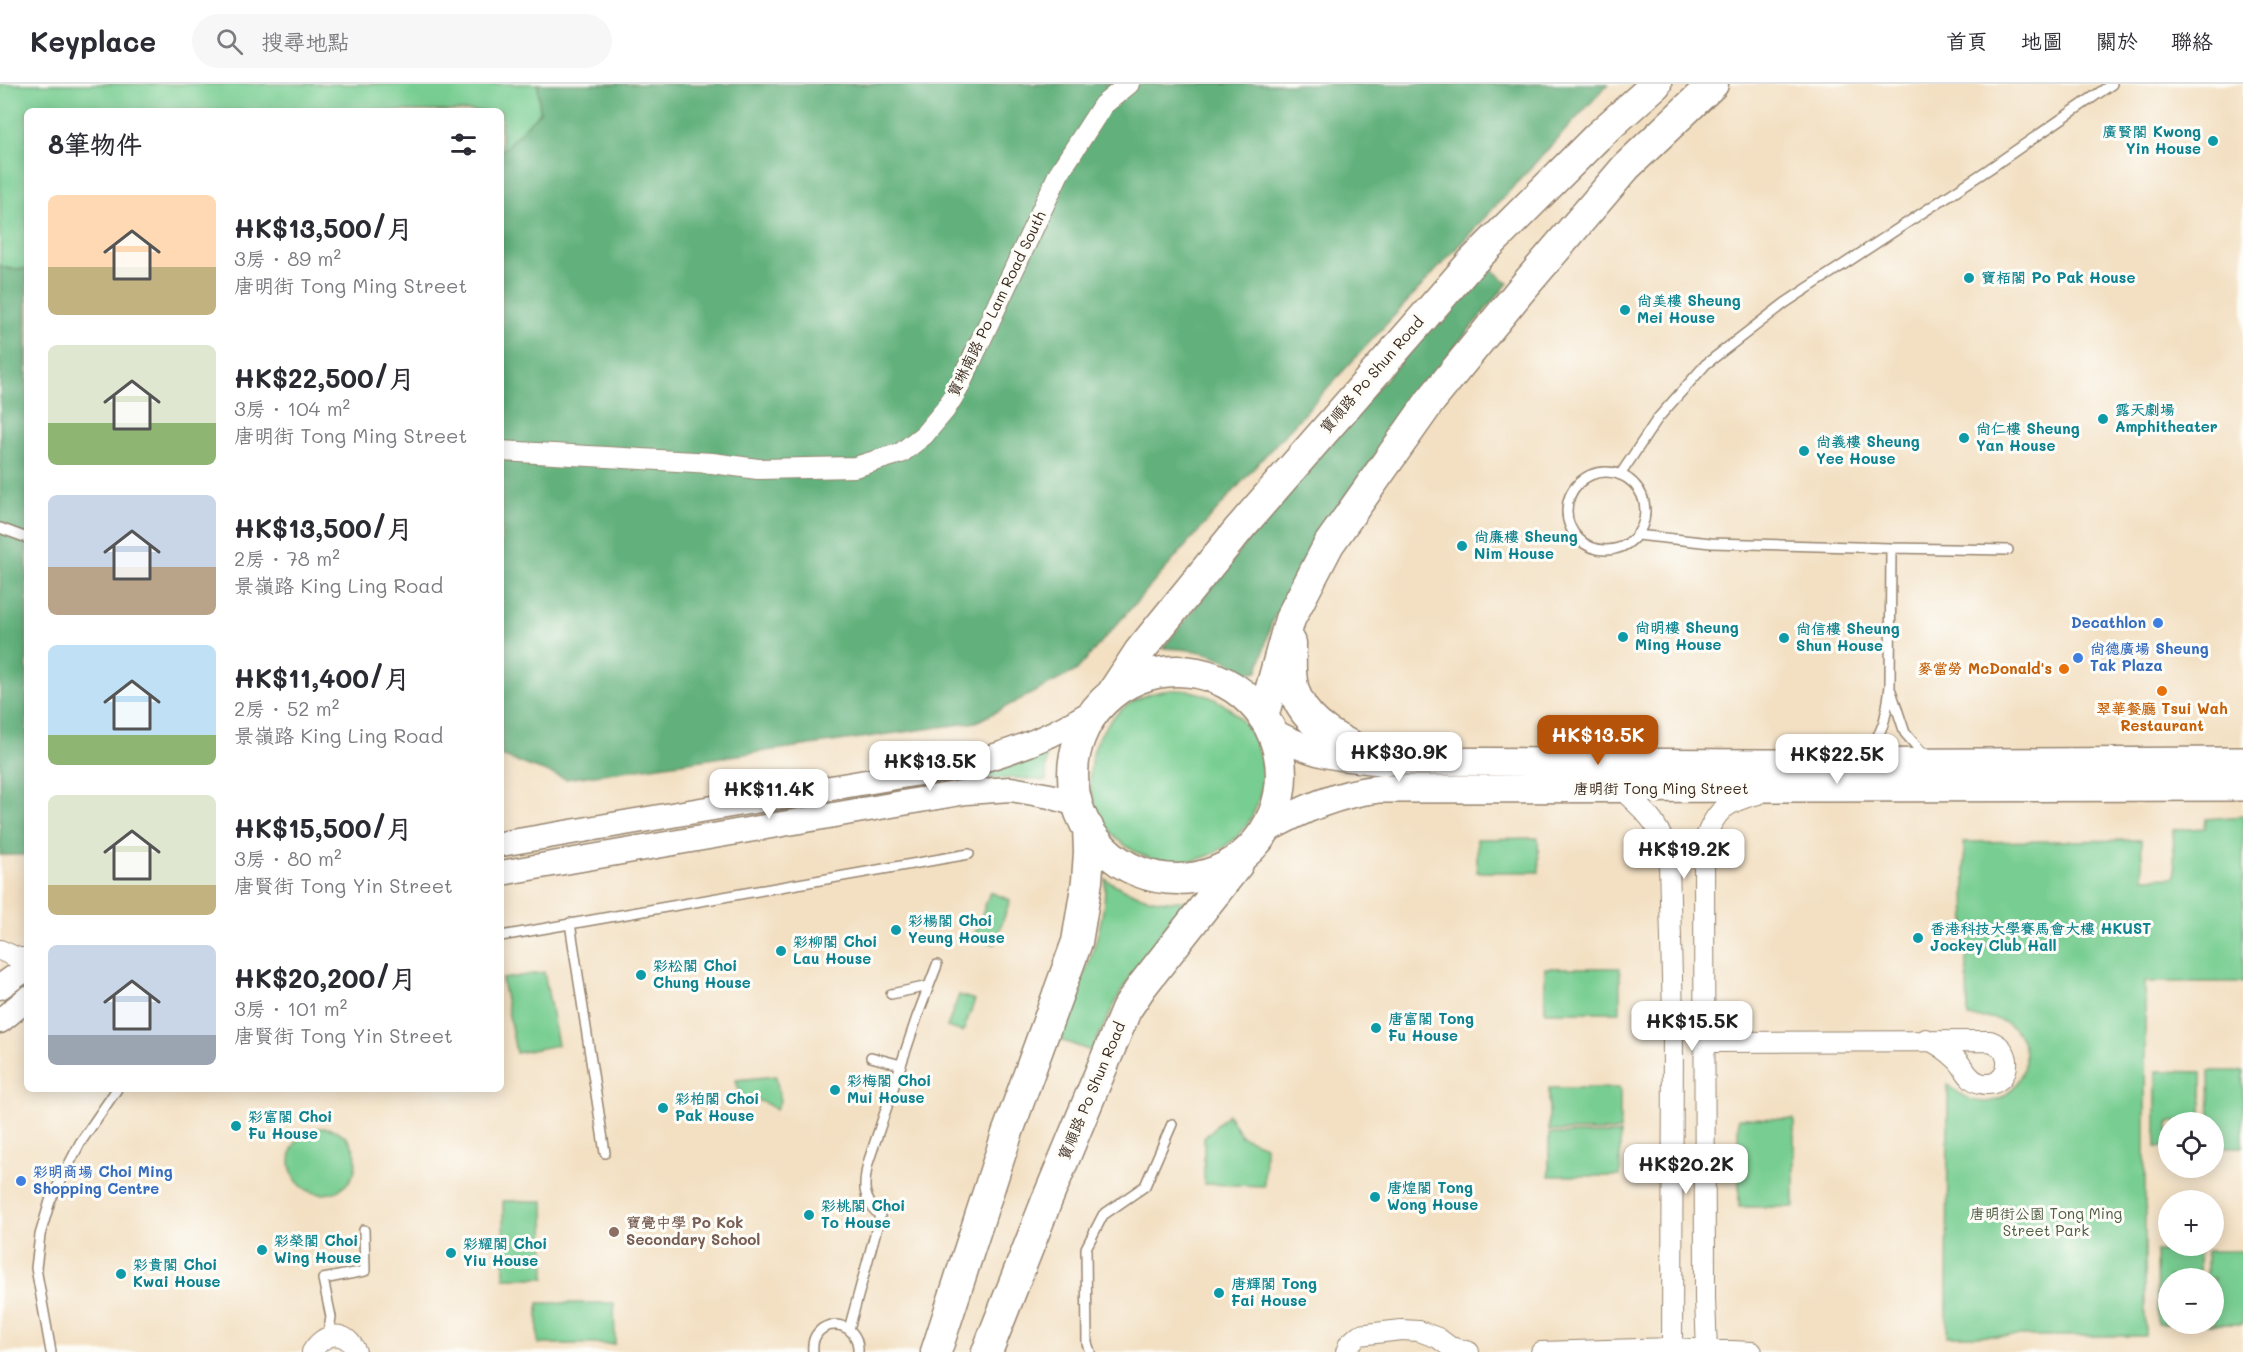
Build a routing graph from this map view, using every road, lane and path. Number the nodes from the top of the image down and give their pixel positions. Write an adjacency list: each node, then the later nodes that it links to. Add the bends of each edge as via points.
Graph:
1 (1129, 84): 5 (street, 寶琳南路 Po Lam Road South, via 1103,105 1059,172 958,389 924,435 901,453 855,467 758,469 712,462)
2 (1656, 84): 14 (main road, 寶順路 Po Shun Road, via 1463,271 1239,529 1139,652)
3 (1713, 84): 12 (main road, via 1626,167 1431,400 1329,544)
4 (2112, 84): 6 (lane, via 1785,303 1706,364 1658,418)
5 (504, 451)
6 (1620, 475): 8 (lane, via 1639,490 1643,501 1645,513); 8 (lane, via 1599,473 1580,483 1568,502 1569,524 1583,543 1605,550 1628,543)
7 (0, 528): 9 (lane)
8 (1637, 535): 10 (lane, via 1711,543)
9 (24, 537)
10 (1891, 548): 11 (lane); 13 (lane)
11 (2008, 550)
12 (1290, 619): 16 (main road); 17 (main road, via 1294,688 1304,710 1322,729)
13 (1890, 686): 19 (lane, via 1882,731); 20 (lane, via 1905,733)
14 (1114, 690): 15 (main road); 16 (main road, via 1156,672 1192,672 1242,694)
15 (1092, 712): 24 (main road, via 1074,756 1073,775); 26 (street, via 1023,748 960,766)
16 (1268, 725): 17 (main road, 唐明街 Tong Ming Street, via 1299,747 1317,753); 25 (main road, via 1281,759 1282,783)
17 (1383, 761): 19 (main road, 唐明街 Tong Ming Street)
18 (2243, 761): 20 (main road, 唐明街 Tong Ming Street)
19 (1859, 762): 20 (main road, 唐明街 Tong Ming Street)
20 (1933, 762)
21 (2243, 787): 23 (main road, 唐明街 Tong Ming Street)
22 (1621, 789): 23 (main road, 唐明街 Tong Ming Street); 25 (main road, 唐明街 Tong Ming Street, via 1378,789 1335,797); 51 (street, via 1655,823 1669,862 1673,1017)
23 (1778, 789): 42 (street, via 1738,799 1720,809 1704,842)
24 (1082, 816): 28 (main road, via 1105,849 1120,861 1155,876 1201,876 1228,867); 29 (street, via 1050,796 1011,789 966,792); 59 (main road, via 1089,852 1077,942 1007,1134)
25 (1268, 829): 28 (main road)
26 (504, 843)
27 (969, 854): 30 (lane)
28 (1244, 856): 60 (main road, 寶順路 Po Shun Road, via 1126,1010)
29 (504, 872)
30 (570, 923): 31 (lane); 47 (lane)
31 (504, 935)
32 (0, 950): 33 (street)
33 (24, 958)
34 (937, 965): 36 (lane)
35 (24, 970): 37 (street)
36 (929, 986): 38 (lane); 44 (lane)
37 (0, 987)
38 (891, 994)
39 (24, 1002): 40 (street)
40 (0, 1022)
41 (1926, 1039): 42 (street)
42 (1705, 1042): 52 (street)
43 (871, 1057): 44 (lane)
44 (901, 1065): 49 (lane, via 864,1183 869,1205 880,1215)
45 (115, 1092): 54 (lane, via 80,1143 50,1201 40,1235 36,1268)
46 (1172, 1124): 61 (lane, via 1145,1186 1103,1215 1086,1248)
47 (605, 1153)
48 (364, 1230): 50 (lane, via 365,1271 323,1280 331,1317)
49 (849, 1329): 57 (lane, via 835,1325 821,1329 813,1341); 58 (lane, via 858,1342)
50 (328, 1336): 55 (street); 56 (street, via 348,1340)
51 (1672, 1350): 52 (street); 63 (street)
52 (1707, 1350): 64 (street)
53 (1346, 1351): 62 (street, via 1359,1335 1401,1330 1419,1331)
54 (51, 1352)
55 (312, 1352)
56 (356, 1352)
57 (813, 1352)
58 (858, 1352)
59 (936, 1352)
60 (987, 1352)
61 (1090, 1352)
62 (1469, 1352)
63 (1541, 1352)
64 (1752, 1352)

